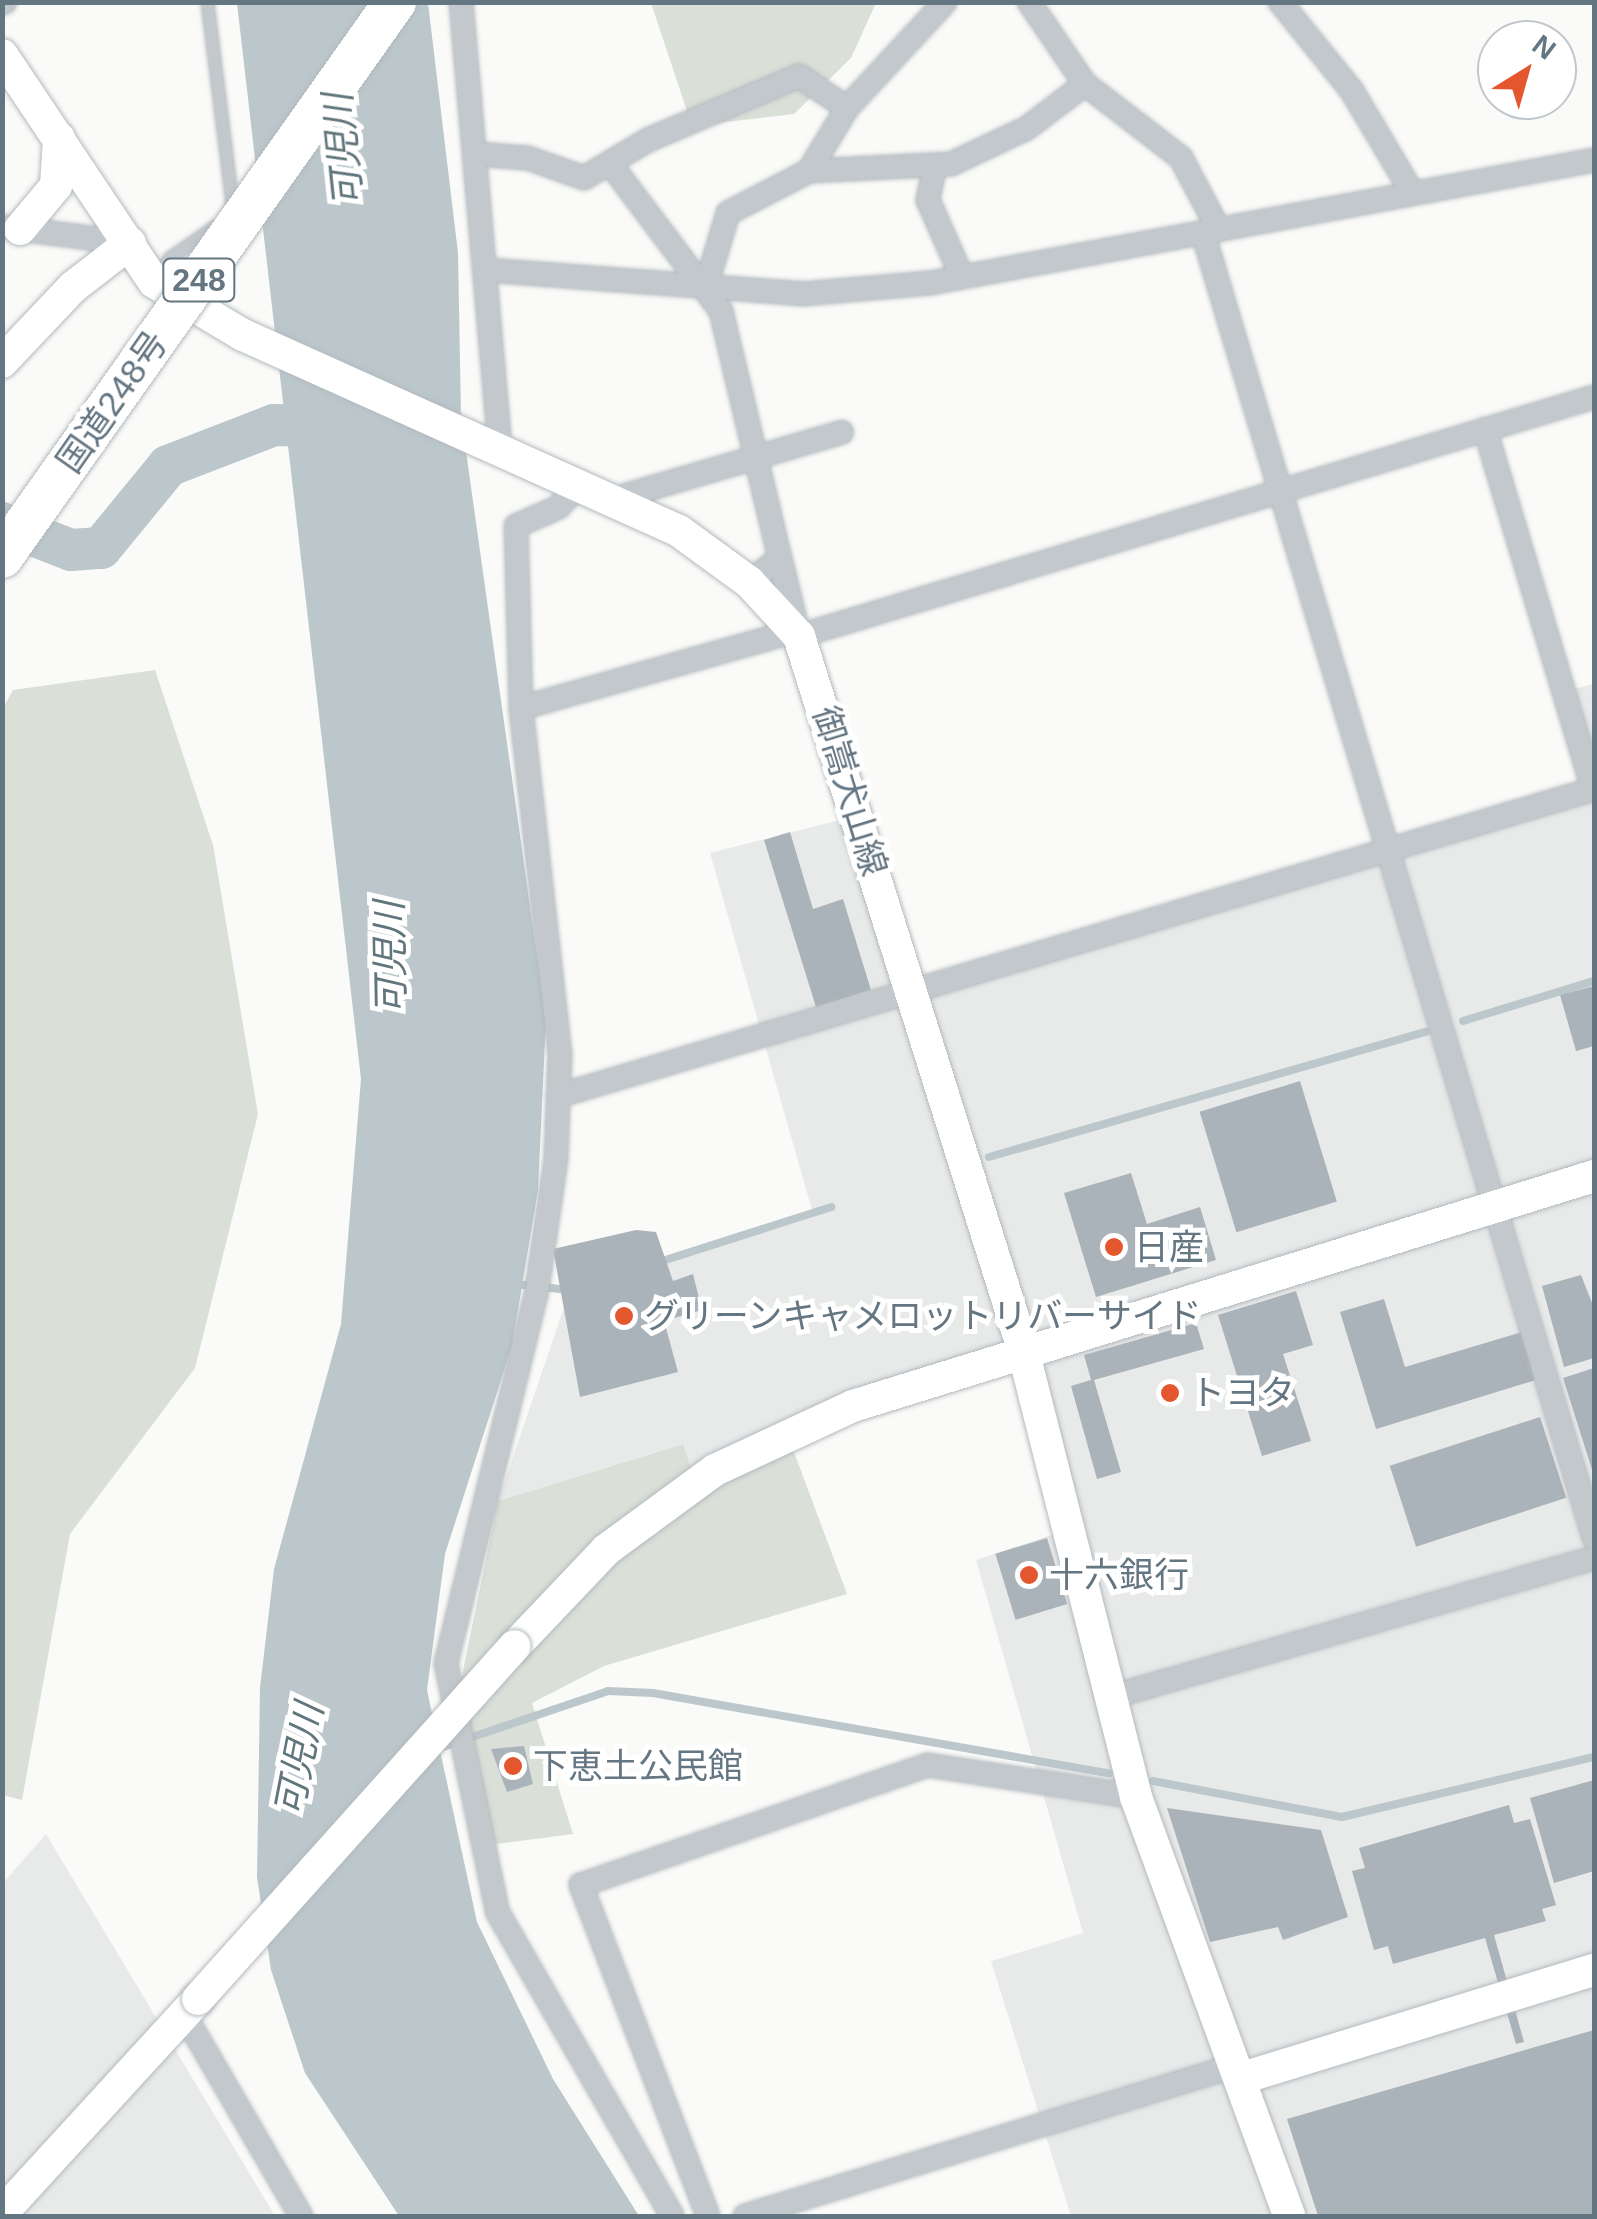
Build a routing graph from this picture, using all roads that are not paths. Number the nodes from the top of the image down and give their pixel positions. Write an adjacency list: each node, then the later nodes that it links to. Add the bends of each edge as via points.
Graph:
1 (206, 2): 22 (lane, via 233,214 169,258)
2 (395, 2): 33 (highway, 国道248号 / 248, bridge)
3 (461, 2): 11 (street)
4 (945, 2): 9 (street)
5 (1030, 2): 8 (street)
6 (1280, 2): 16 (street, via 1352,91)
7 (2, 54): 10 (street, 御嵩犬山線)
8 (1085, 84): 14 (street, via 986,152); 18 (street, via 1170,145)
9 (847, 108): 13 (street, via 799,76 648,140); 15 (street)
10 (59, 138): 17 (street, via 56,186); 19 (street, 御嵩犬山線)
11 (475, 154): 13 (street, via 528,158 571,178); 20 (street)
12 (1594, 160): 16 (street)
13 (612, 165): 23 (street)
14 (935, 166): 15 (street); 21 (street, via 928,200)
15 (809, 171): 23 (street, via 728,213)
16 (1412, 192): 18 (street)
17 (11, 228): 19 (street)
18 (1211, 232): 21 (street); 31 (street)
19 (130, 244): 22 (street, 御嵩犬山線); 24 (street, via 72,287)
20 (486, 270): 23 (street); 28 (street)
21 (962, 277): 23 (street, via 802,294)
22 (154, 282): 28 (street, 御嵩犬山線, via 242,335)
23 (706, 286): 29 (street, via 721,311)
24 (2, 362)
25 (1594, 397): 26 (street)
26 (1485, 428): 31 (street); 38 (street)
27 (842, 432): 29 (street)
28 (500, 445): 30 (street, 御嵩犬山線)
29 (750, 454): 32 (street); 34 (street)
30 (582, 482): 32 (street, 御嵩犬山線); 37 (street, via 559,507 516,526)
31 (1283, 487): 36 (street); 39 (street)
32 (617, 498): 35 (street, 御嵩犬山線)
33 (2, 557)
34 (780, 558): 35 (street); 36 (street)
35 (749, 582): 36 (street, 御嵩犬山線)
36 (797, 634): 37 (street); 40 (street, 御嵩犬山線)
37 (521, 708): 41 (street)
38 (1594, 789): 39 (street)
39 (1385, 848): 40 (street); 43 (street)
40 (908, 994): 41 (street); 44 (street, 御嵩犬山線)
41 (558, 1096): 54 (street, via 538,1288 446,1663 457,1743 498,1913)
42 (1594, 1176): 43 (street)
43 (1492, 1207): 44 (street); 45 (street)
44 (1022, 1346): 47 (street, 御嵩犬山線); 50 (street, bridge, via 853,1406 716,1470 606,1550)
45 (1594, 1538)
46 (1594, 1558): 47 (street)
47 (1111, 1696): 48 (street, 御嵩犬山線)
48 (1136, 1797): 51 (street, 御嵩犬山線, via 1176,1924); 55 (street, via 928,1765 581,1885)
49 (1594, 1970): 51 (street)
50 (191, 2008): 52 (street); 53 (street)
51 (1240, 2072): 56 (street); 57 (street, 御嵩犬山線)
52 (2, 2213)
53 (301, 2216)
54 (672, 2216)
55 (708, 2216)
56 (745, 2216)
57 (1289, 2216)

